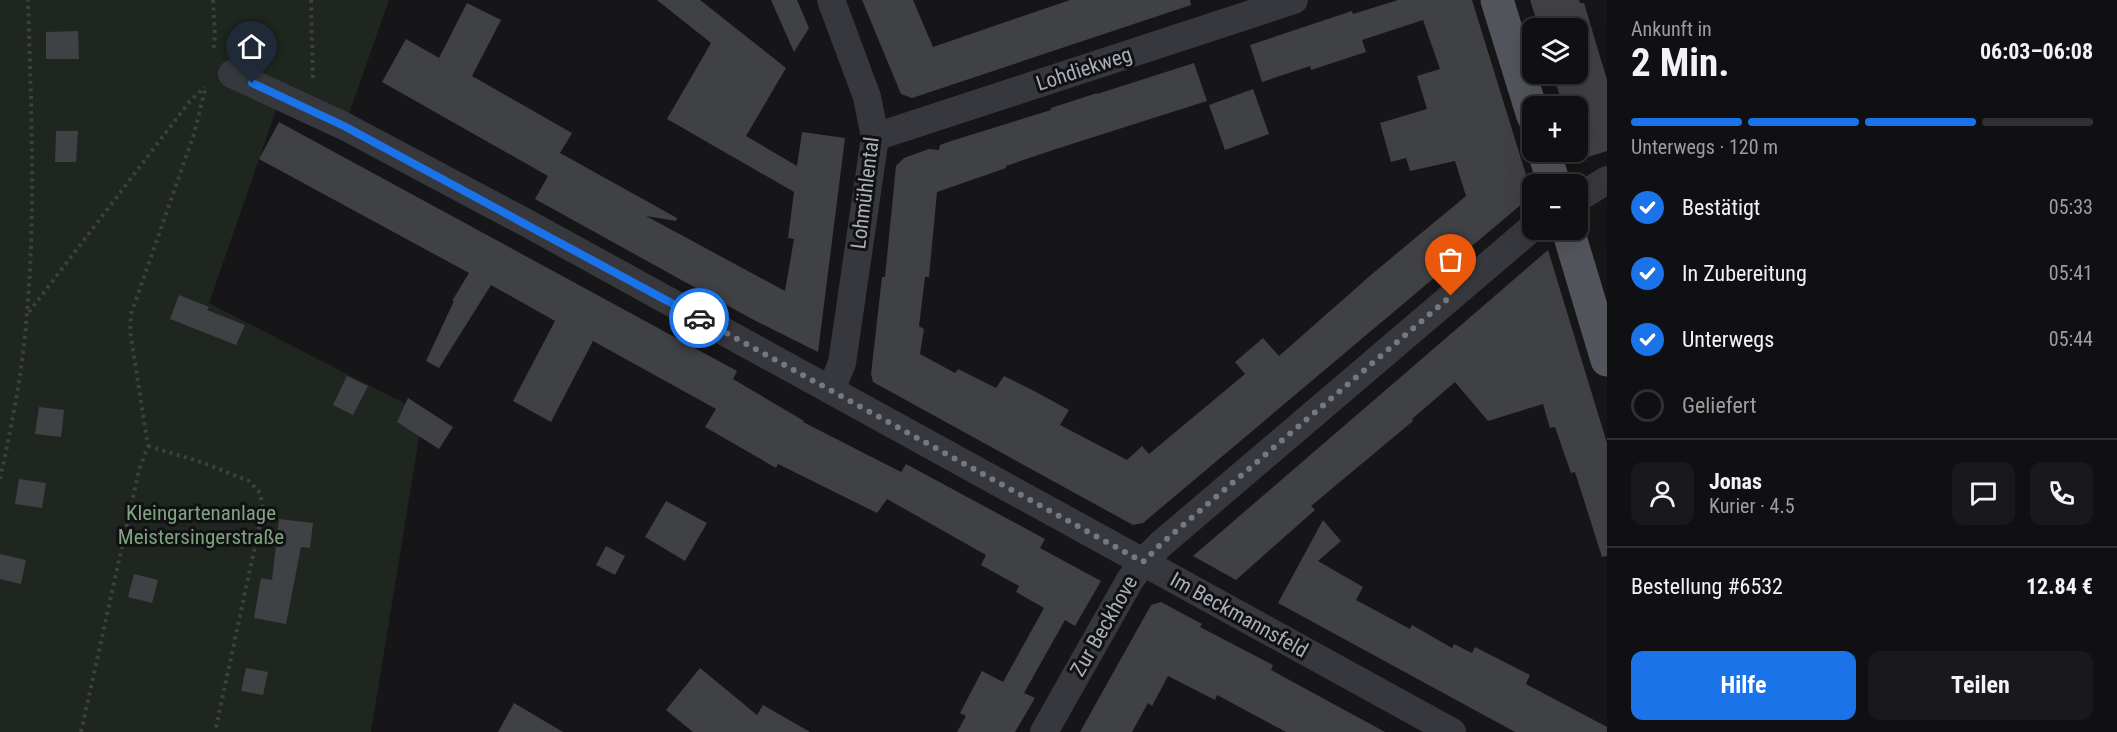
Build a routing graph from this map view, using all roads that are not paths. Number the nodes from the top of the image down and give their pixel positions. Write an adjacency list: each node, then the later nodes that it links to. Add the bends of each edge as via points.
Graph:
1 (831, 0): 6 (street, Lohmühlental, via 867,97)
2 (1294, 0): 6 (street, Lohdiekweg)
3 (1497, 0): 5 (main road)
4 (218, 68): 12 (street, Im Beckmannsfeld, via 344,126)
5 (1527, 96)
6 (875, 137): 12 (street, Lohmühlental, via 842,363)
7 (1607, 180): 8 (street)
8 (1588, 192)
9 (1522, 236): 13 (street, Zur Beckhove)
10 (1571, 240): 11 (main road)
11 (1607, 360)
12 (831, 390): 13 (street, Im Beckmannsfeld)
13 (1143, 562): 14 (street, Zur Beckhove); 15 (street, Im Beckmannsfeld)
14 (1044, 732)
15 (1452, 732)

